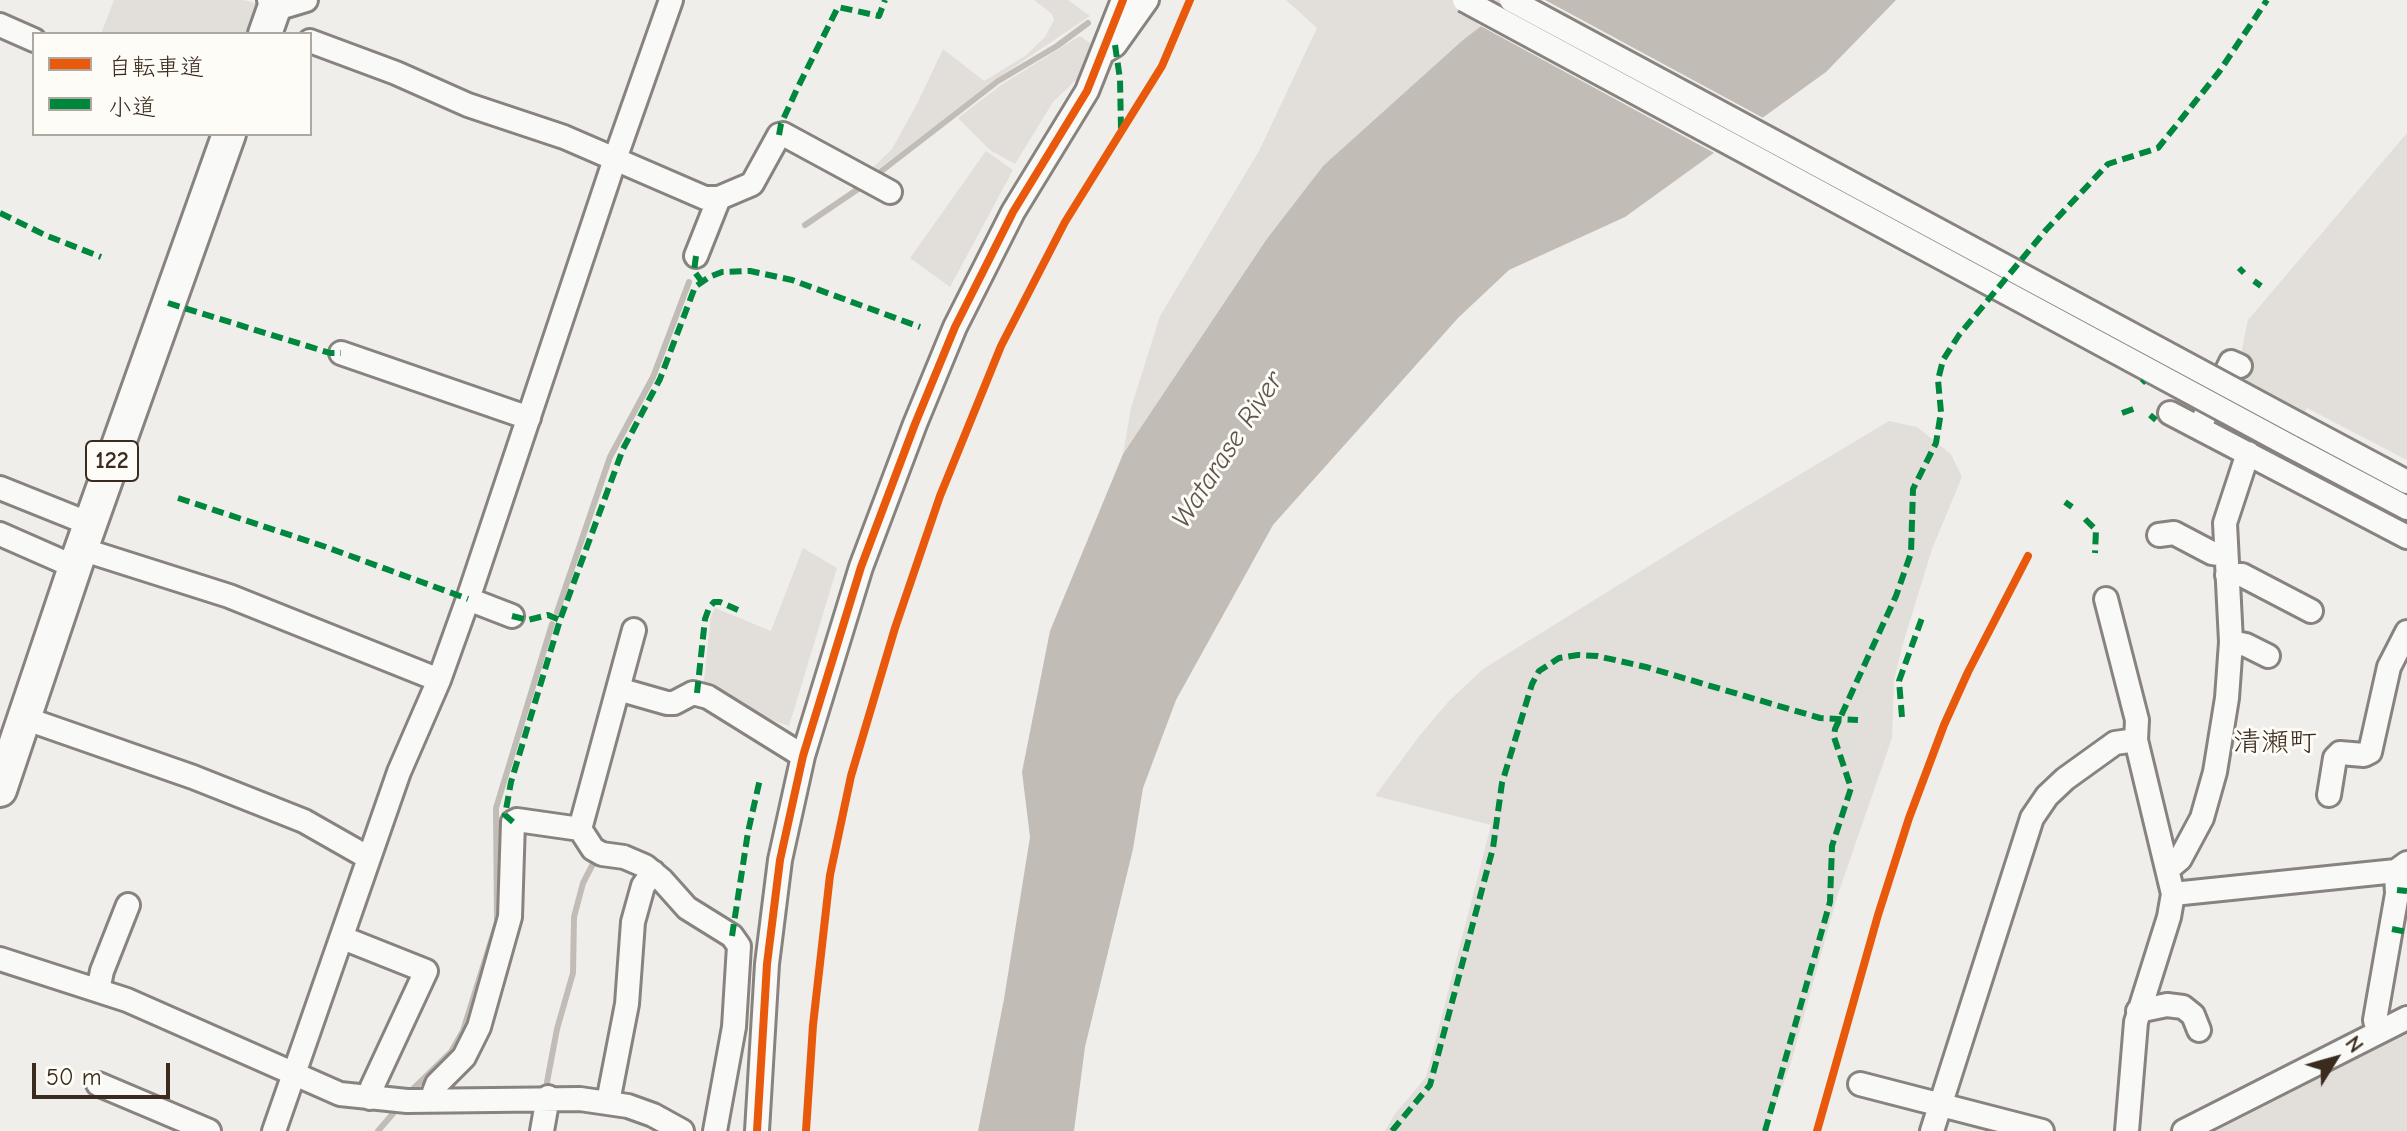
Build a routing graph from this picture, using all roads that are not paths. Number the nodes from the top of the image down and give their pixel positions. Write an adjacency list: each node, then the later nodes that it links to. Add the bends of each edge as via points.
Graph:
1 (671, 0): 11 (street)
2 (1123, 0): 9 (street)
3 (1147, 0): 9 (street, via 1115,45)
4 (1464, 0): 23 (street, bridge)
5 (1511, 0): 21 (street, bridge)
6 (0, 25): 7 (street)
7 (32, 39)
8 (312, 42): 11 (street)
9 (1100, 53): 41 (street, via 1087,91 1006,225 942,356 861,567)
10 (228, 136): 27 (highway, 122)
11 (615, 159): 13 (street, via 705,198); 18 (street)
12 (890, 192): 13 (street, via 783,134 752,184)
13 (719, 198): 14 (street)
14 (696, 256)
15 (341, 353): 18 (street)
16 (2240, 366): 19 (street, via 2231,362)
17 (2170, 413): 19 (street)
18 (529, 418): 29 (street)
19 (2199, 428): 20 (street)
20 (2248, 453): 26 (street); 28 (street, via 2226,517)
21 (2407, 482)
22 (0, 488): 27 (street)
23 (2407, 508)
24 (0, 534): 27 (street)
25 (2159, 535): 28 (street, via 2174,533)
26 (2407, 537)
27 (82, 547): 37 (street, via 229,596); 39 (highway, 122)
28 (2226, 565): 31 (street); 35 (street)
29 (468, 599): 32 (street); 37 (street)
30 (2106, 599): 40 (street, via 2137,720)
31 (2311, 611)
32 (512, 616)
33 (634, 630): 38 (street)
34 (2407, 632): 43 (street, via 2389,667 2370,752 2340,753 2335,758)
35 (2231, 642): 36 (street); 47 (street, via 2215,772 2202,818 2180,859)
36 (2268, 656)
37 (439, 680): 45 (street)
38 (618, 689): 41 (street, via 667,703 693,693 708,697); 44 (street)
39 (24, 718): 42 (highway, 122); 45 (street, via 304,821)
40 (2136, 740): 47 (street); 65 (street, via 2115,743 2065,779 2032,818)
41 (803, 756): 71 (street, via 780,860 767,964)
42 (0, 790)
43 (2329, 795)
44 (580, 829): 48 (street, via 593,849 635,860); 63 (street, via 513,822 510,917 479,1027)
45 (369, 858): 51 (street)
46 (2402, 867): 49 (street); 57 (street, via 2375,1020)
47 (2168, 869): 49 (street)
48 (653, 872): 64 (street, via 643,886 633,922 625,1021); 70 (street, via 687,908 739,946 734,1027)
49 (2173, 894): 54 (street)
50 (128, 905): 53 (street)
51 (343, 938): 58 (street); 62 (street, via 426,971)
52 (0, 959): 53 (street)
53 (98, 990): 58 (street)
54 (2138, 1011): 56 (street, via 2183,1007); 74 (street)
55 (2407, 1018): 57 (street)
56 (2199, 1030)
57 (2378, 1032): 75 (street)
58 (294, 1074): 62 (street, via 340,1094); 68 (street)
59 (98, 1084): 67 (street)
60 (1860, 1084): 65 (street)
61 (548, 1097): 63 (street); 64 (street); 69 (street)
62 (370, 1098): 63 (street)
63 (431, 1100)
64 (608, 1102): 66 (street, via 640,1110)
65 (1940, 1105): 72 (street); 73 (street)
66 (670, 1128)
67 (209, 1131)
68 (274, 1131)
69 (542, 1131)
70 (715, 1131)
71 (757, 1131)
72 (1932, 1131)
73 (2042, 1131)
74 (2127, 1131)
75 (2184, 1131)

